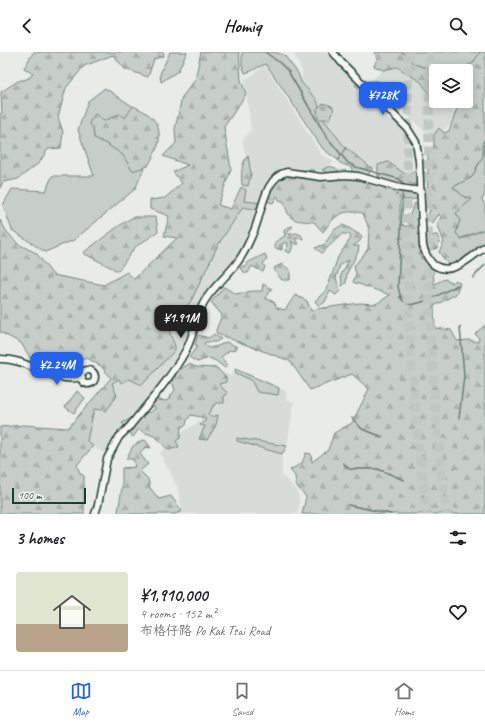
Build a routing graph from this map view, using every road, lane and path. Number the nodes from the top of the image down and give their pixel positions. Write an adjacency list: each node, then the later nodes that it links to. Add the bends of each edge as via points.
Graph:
1 (333, 52): 2 (street, via 411,133 418,153)
2 (420, 191): 3 (street, via 423,246 431,262 440,268 453,268); 6 (street, via 345,175 321,177 294,172 282,173 272,182 254,232 239,261 204,303 179,362 130,426 120,435 108,456)
3 (485, 247)
4 (0, 358): 5 (street, via 18,361 58,377)
5 (82, 377)
6 (95, 514)

